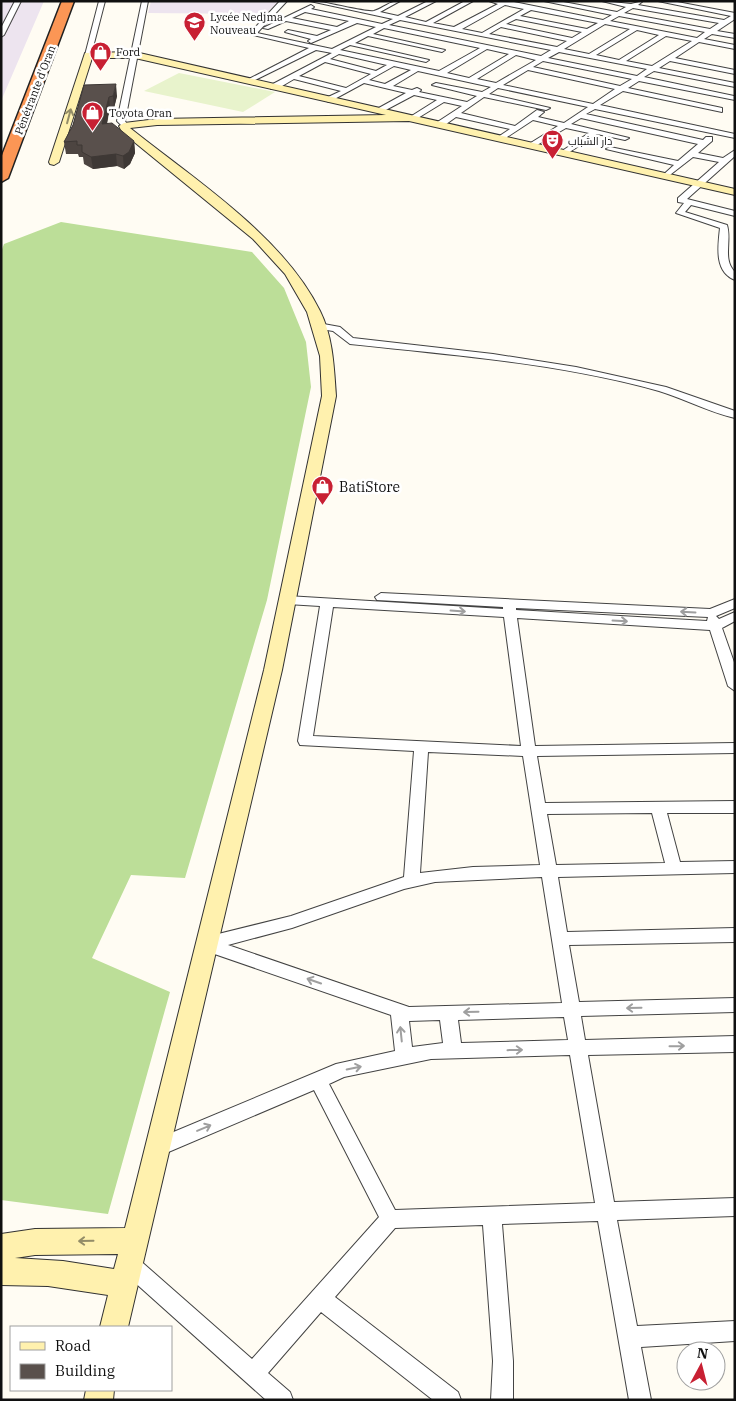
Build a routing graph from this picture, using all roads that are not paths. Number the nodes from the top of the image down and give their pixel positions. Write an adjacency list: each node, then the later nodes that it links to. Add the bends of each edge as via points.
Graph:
1 (18, 1): 45 (street)
2 (59, 1): 123 (highway, Pénétrante d'Oran)
3 (68, 1): 133 (highway, Pénétrante d'Oran)
4 (102, 1): 64 (street)
5 (144, 1): 65 (street)
6 (284, 1): 39 (street)
7 (358, 1): 22 (street)
8 (397, 1): 26 (street)
9 (434, 1): 30 (street)
10 (470, 1): 35 (street)
11 (492, 1): 19 (street)
12 (541, 1): 23 (street)
13 (547, 1): 27 (street)
14 (605, 1): 21 (street)
15 (640, 1): 21 (street)
16 (661, 1): 20 (street)
17 (718, 1): 24 (street)
18 (319, 2): 22 (street); 25 (street)
19 (506, 2): 23 (street); 42 (street)
20 (678, 3): 24 (street)
21 (631, 6): 27 (street); 34 (street)
22 (346, 8): 26 (street)
23 (530, 8): 29 (street); 33 (street)
24 (706, 9): 28 (street)
25 (304, 10): 31 (street); 32 (street)
26 (374, 13): 30 (street)
27 (618, 14): 33 (street); 43 (street)
28 (735, 15): 34 (street)
29 (515, 17): 36 (street); 44 (street)
30 (399, 18): 35 (street); 38 (street)
31 (285, 19): 39 (street); 41 (street)
32 (355, 21): 38 (street); 41 (street)
33 (605, 22): 40 (street); 44 (street)
34 (723, 23): 37 (street); 43 (street)
35 (428, 24): 42 (street)
36 (500, 25): 47 (street); 52 (street)
37 (735, 25)
38 (383, 26): 46 (street); 53 (street)
39 (262, 27): 50 (street); 56 (street, via 252,34)
40 (636, 28): 48 (street); 66 (street)
41 (337, 29): 50 (street)
42 (456, 29): 47 (street)
43 (709, 31): 49 (street); 51 (street)
44 (590, 32): 52 (street)
45 (1, 34)
46 (366, 34): 54 (street); 60 (street)
47 (484, 34): 55 (street); 61 (street)
48 (665, 34): 51 (street); 71 (street)
49 (735, 36)
50 (318, 38): 56 (street)
51 (695, 39): 59 (street); 67 (street)
52 (576, 40): 61 (street)
53 (457, 41): 55 (street); 60 (street)
54 (348, 43): 62 (street); 70 (street)
55 (470, 44): 58 (street)
56 (303, 45): 57 (street)
57 (316, 47): 62 (street); 83 (street)
58 (486, 47): 63 (street); 78 (street)
59 (735, 47)
60 (442, 50): 70 (street)
61 (560, 50): 66 (street); 68 (street)
62 (336, 52): 69 (street); 72 (street)
63 (515, 53): 68 (street); 81 (street)
64 (88, 55): 65 (street); 130 (street, one-way to 64)
65 (135, 55): 83 (street); 113 (street, via 122,121)
66 (590, 56): 71 (street)
67 (666, 58): 74 (street); 76 (street)
68 (543, 59): 73 (street); 80 (street)
69 (324, 60): 77 (street); 79 (street)
70 (426, 60): 75 (street)
71 (620, 62): 74 (street)
72 (393, 64): 75 (street); 77 (street)
73 (528, 68): 82 (street); 90 (street)
74 (651, 68): 80 (street); 86 (street)
75 (415, 69): 78 (street); 87 (street)
76 (735, 72)
77 (377, 73): 84 (street)
78 (445, 76): 81 (street); 85 (street)
79 (294, 77): 89 (street); 91 (street)
80 (636, 78): 90 (street); 94 (street)
81 (469, 80): 88 (street)
82 (508, 80): 88 (street); 96 (street)
83 (249, 81): 89 (street)
84 (363, 81): 87 (street); 91 (street)
85 (432, 84): 92 (street); 93 (street)
86 (735, 85)
87 (387, 86): 92 (street)
88 (496, 86): 93 (street); 98 (street)
89 (274, 87): 97 (street)
90 (620, 88): 96 (street); 102 (street)
91 (348, 90): 97 (street)
92 (418, 92): 95 (street); 104 (street)
93 (483, 95): 99 (street); 101 (street)
94 (735, 98): 102 (street)
95 (444, 99): 99 (street); 108 (street)
96 (603, 99): 100 (street); 103 (street)
97 (329, 100): 104 (street)
98 (559, 100): 100 (street); 101 (street)
99 (469, 104): 105 (street)
100 (592, 106): 107 (street); 110 (street)
101 (546, 108): 109 (street)
102 (719, 110): 106 (street)
103 (659, 111)
104 (385, 112): 108 (street)
105 (455, 114): 111 (street); 114 (street)
106 (712, 115)
107 (579, 116): 112 (street); 115 (street)
108 (410, 118): 111 (street); 113 (street, via 157,122)
109 (532, 118): 112 (street); 114 (street)
110 (652, 119): 115 (street); 117 (street)
111 (439, 125): 120 (street)
112 (564, 125): 116 (street); 122 (street)
113 (124, 126): 139 (street, via 258,236 290,272 314,312)
114 (516, 128): 120 (street)
115 (639, 129): 119 (street); 121 (street)
116 (596, 132): 119 (street); 126 (street)
117 (716, 132): 118 (street); 121 (street)
118 (735, 136)
119 (625, 138): 124 (street)
120 (501, 139): 122 (street)
121 (704, 143): 127 (street)
122 (532, 146): 126 (street)
123 (1, 147)
124 (610, 149): 128 (street); 131 (street)
125 (735, 152): 129 (street)
126 (565, 153): 128 (street)
127 (692, 154): 129 (street); 131 (street)
128 (595, 160): 132 (street)
129 (725, 161): 134 (street)
130 (54, 162)
131 (680, 164): 132 (street)
132 (666, 176): 134 (street)
133 (1, 178)
134 (700, 184): 135 (street); 136 (street, via 682,199)
135 (735, 192)
136 (689, 203): 137 (street); 138 (street, via 680,213 724,227 722,249 727,271)
137 (735, 214)
138 (735, 277)
139 (318, 326): 140 (street, via 340,329 350,341 576,370 662,389); 141 (street, via 327,356 330,396)
140 (735, 415)
141 (288, 596): 142 (street); 144 (street); 160 (street)
142 (327, 602): 144 (street, one-way to 144); 148 (street, via 305,741)
143 (735, 603): 146 (street)
144 (509, 609): 146 (street); 150 (street)
145 (735, 616): 146 (street)
146 (713, 620): 147 (street)
147 (735, 686)
148 (421, 747): 150 (street); 157 (street)
149 (735, 748): 150 (street)
150 (528, 751): 153 (street)
151 (735, 807): 152 (street)
152 (658, 808): 153 (street); 155 (street)
153 (539, 809): 156 (street)
154 (735, 867): 155 (street)
155 (674, 868): 156 (street)
156 (549, 872): 157 (street, via 473,872); 159 (street)
157 (412, 881): 160 (street, via 292,922)
158 (735, 935): 159 (street)
159 (559, 939): 163 (street)
160 (206, 944): 162 (street, one-way to 160); 170 (street)
161 (735, 1006): 163 (street, one-way to 163)
162 (399, 1010): 164 (street, via 409,1014); 168 (street, one-way to 162)
163 (570, 1010): 164 (street, one-way to 164); 166 (street)
164 (448, 1013): 167 (street)
165 (735, 1044): 166 (street, one-way to 165)
166 (577, 1048): 167 (street, one-way to 166); 172 (street)
167 (453, 1051): 168 (street, via 431,1051)
168 (404, 1057): 169 (street, one-way to 168, via 342,1070)
169 (318, 1080): 170 (street, one-way to 169); 174 (street)
170 (158, 1147): 176 (street)
171 (735, 1207): 172 (street)
172 (605, 1210): 173 (street); 181 (street)
173 (492, 1215): 174 (street); 185 (street, via 503,1361)
174 (390, 1218): 178 (street)
175 (1, 1247): 176 (street, one-way to 175, via 34,1242)
176 (129, 1263): 177 (street, via 76,1275 32,1270); 179 (street); 182 (street)
177 (1, 1272)
178 (319, 1297): 182 (street); 184 (street)
179 (114, 1326)
180 (735, 1331): 181 (street)
181 (628, 1337): 186 (street)
182 (254, 1373): 183 (street)
183 (282, 1400)
184 (450, 1400)
185 (502, 1400)
186 (640, 1400)

